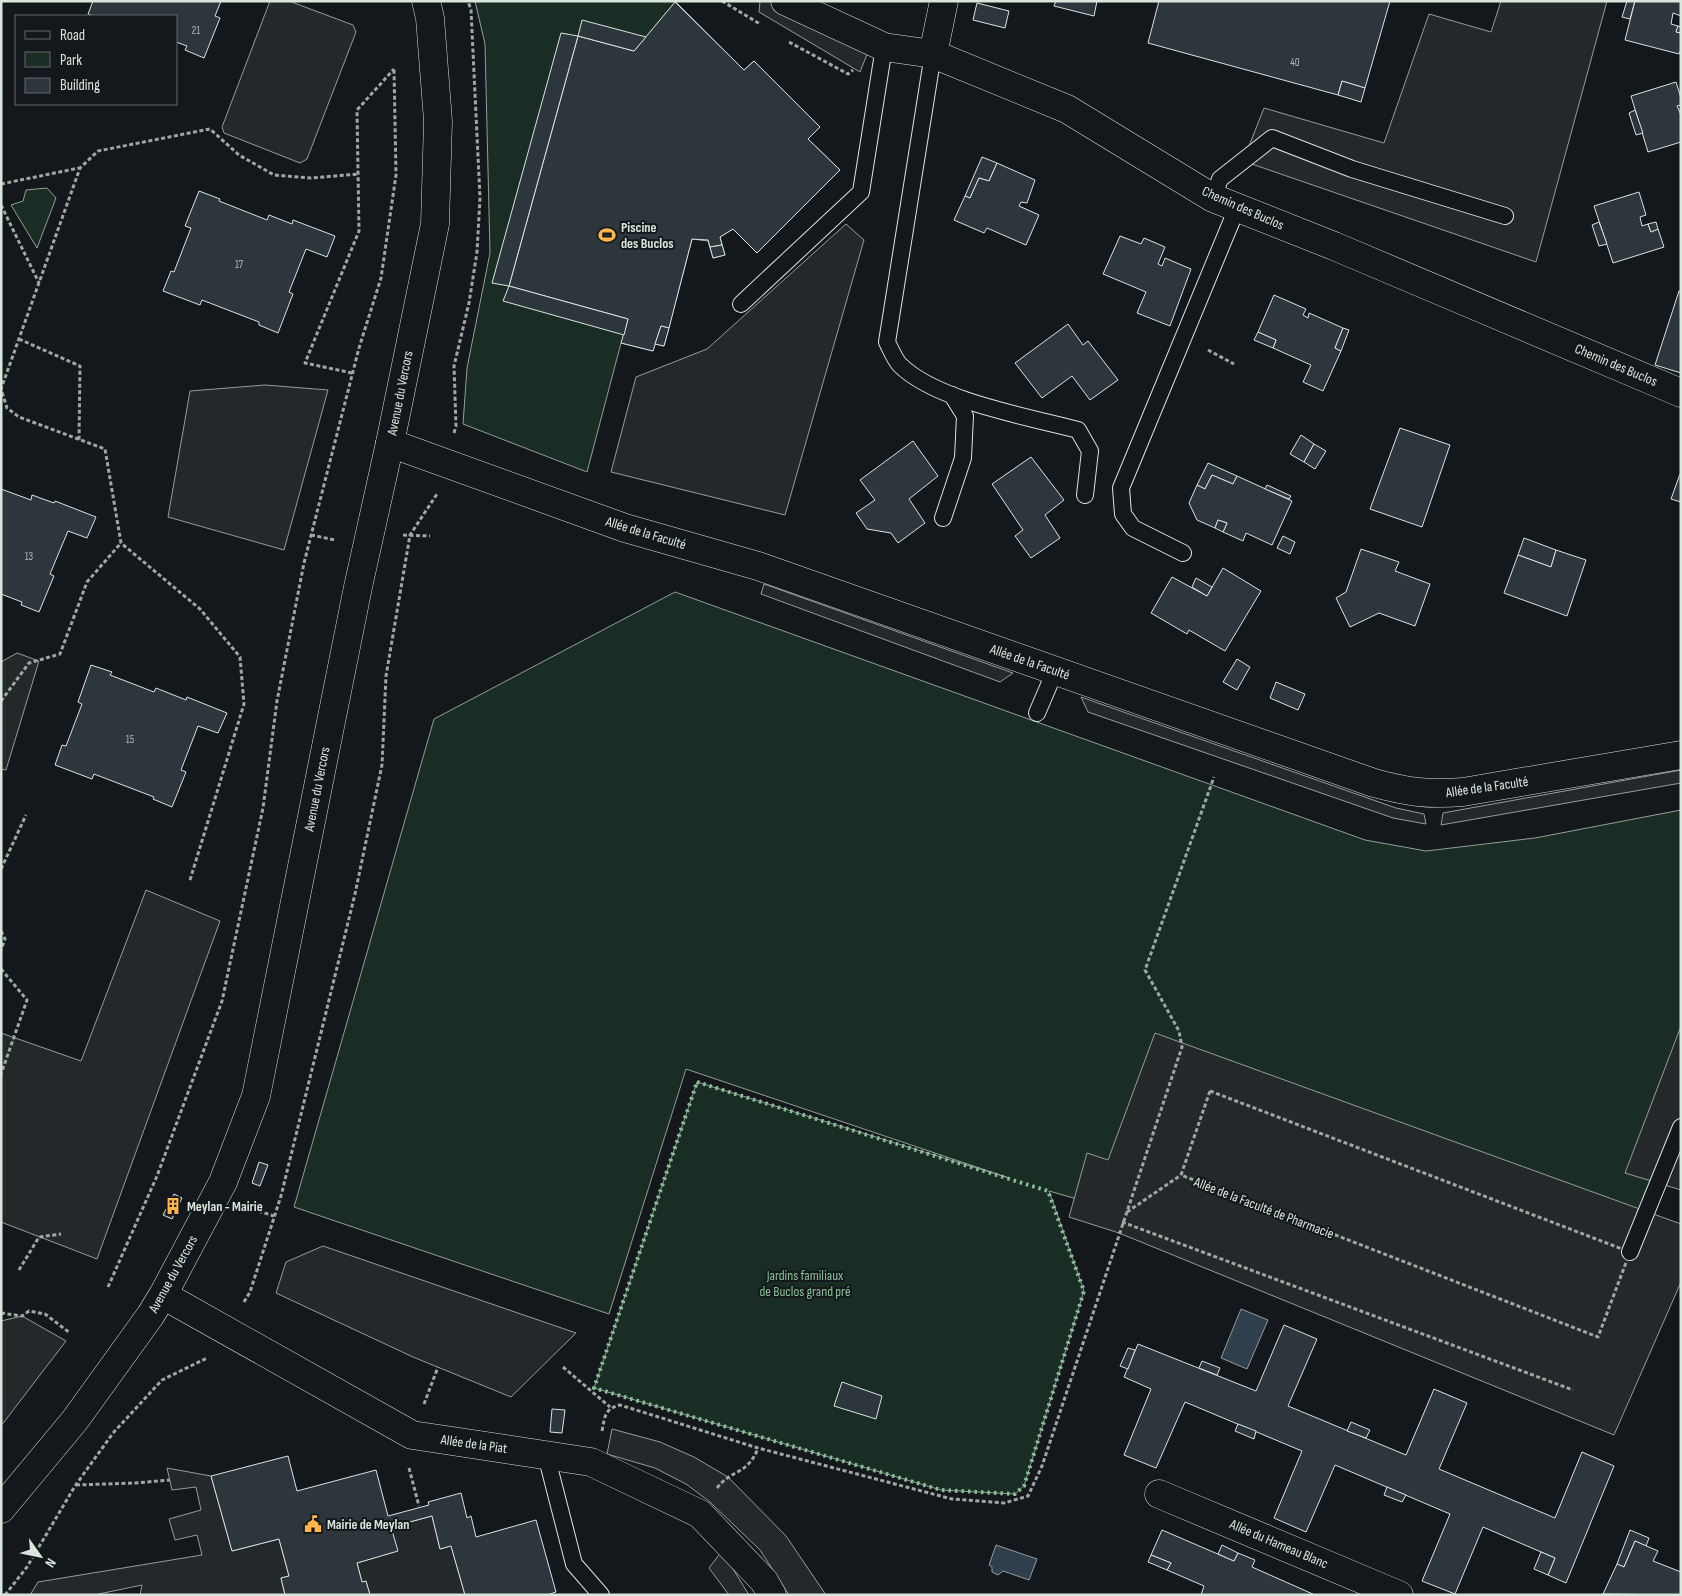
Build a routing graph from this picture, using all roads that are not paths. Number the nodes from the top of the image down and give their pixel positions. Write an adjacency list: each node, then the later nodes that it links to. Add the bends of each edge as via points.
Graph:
1 (426, 1): 11 (street, Avenue du Vercors, via 438,121 435,224)
2 (785, 1): 4 (street, Chemin des Buclos)
3 (944, 1): 5 (street)
4 (884, 47): 5 (street, Chemin des Buclos); 8 (lane, via 861,192)
5 (933, 54): 6 (street, Chemin des Buclos, via 1068,108); 10 (lane, via 887,342 900,365 925,384)
6 (1225, 203): 7 (lane, via 1220,179 1272,138 1352,168); 9 (street, Chemin des Buclos); 14 (lane, via 1121,488 1123,514 1133,528)
7 (1505, 216)
8 (740, 304)
9 (1681, 393)
10 (952, 395): 12 (lane, via 1078,430 1090,451); 13 (lane, via 966,416 964,458)
11 (390, 443): 15 (street, Allée de la Faculté, via 625,528 758,566); 20 (street, Avenue du Vercors, via 256,1096 223,1182)
12 (1086, 495)
13 (943, 518)
14 (1183, 553)
15 (1055, 671): 16 (lane); 17 (street, Allée de la Faculté, via 1364,780 1404,791 1463,792)
16 (1037, 712)
17 (1681, 755)
18 (1681, 1127): 19 (lane)
19 (1630, 1252)
20 (163, 1294): 21 (street, Allée de la Piat, via 412,1435); 23 (street, Avenue du Vercors, via 75,1420)
21 (546, 1455): 24 (lane, via 574,1564); 25 (street, Allée de la Piat, via 595,1464 700,1514 764,1581)
22 (1159, 1494): 26 (street, Allée du Hameau Blanc)
23 (1, 1509)
24 (601, 1595)
25 (772, 1595)
26 (1399, 1595)

